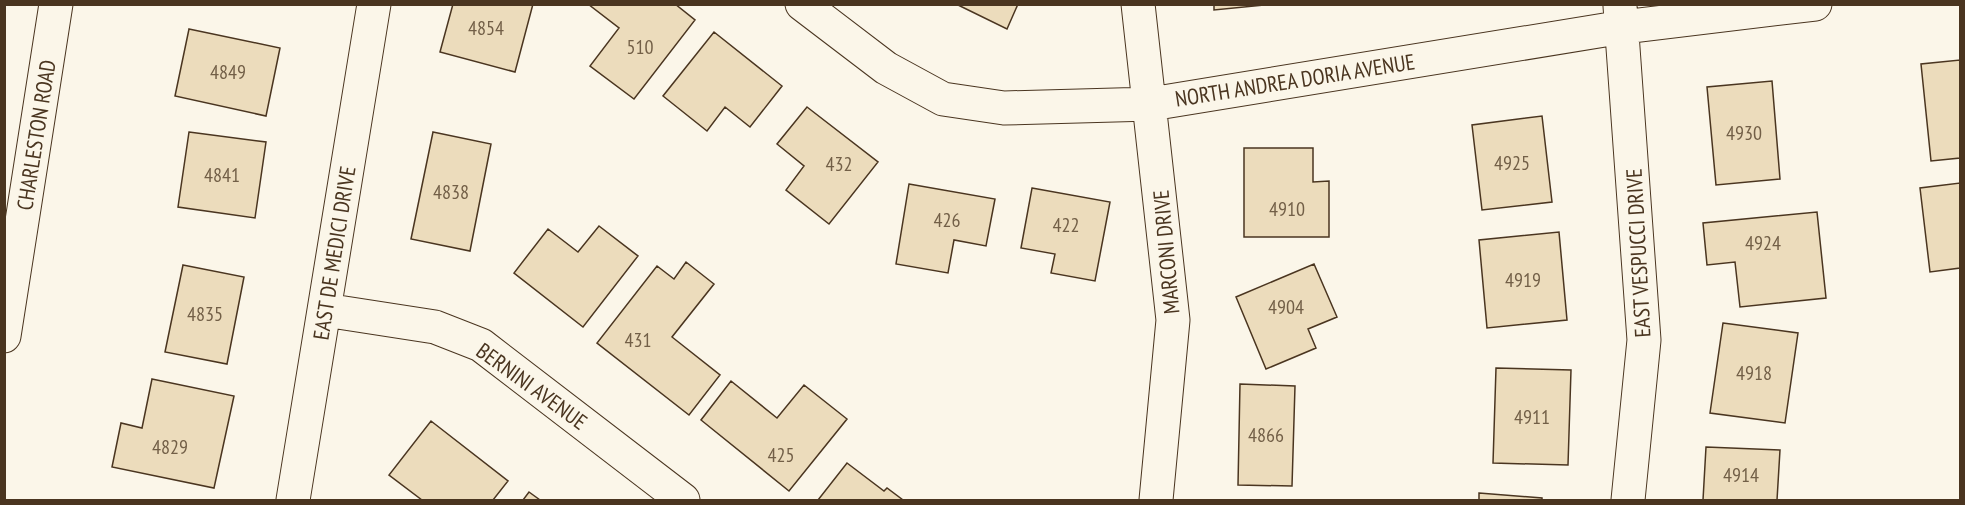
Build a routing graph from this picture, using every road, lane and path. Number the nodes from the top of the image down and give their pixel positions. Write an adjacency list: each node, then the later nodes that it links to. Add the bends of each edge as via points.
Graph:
1 (56, 4): 9 (street, CHARLESTON ROAD)
2 (374, 4): 8 (street, EAST DE MEDICI DRIVE)
3 (802, 4): 7 (street, NORTH ANDREA DORIA AVENUE, via 886,68 943,99 1004,108)
4 (1138, 4): 7 (street, MARCONI DRIVE)
5 (1815, 4): 6 (street, NORTH ANDREA DORIA AVENUE)
6 (1621, 16): 7 (street, NORTH ANDREA DORIA AVENUE); 13 (street, EAST VESPUCCI DRIVE, via 1644,340)
7 (1151, 104): 12 (street, MARCONI DRIVE, via 1173,320)
8 (325, 310): 10 (street, EAST DE MEDICI DRIVE); 11 (street, BERNINI AVENUE, via 435,327 481,345)
9 (4, 336)
10 (293, 501)
11 (683, 501)
12 (1156, 501)
13 (1628, 501)

